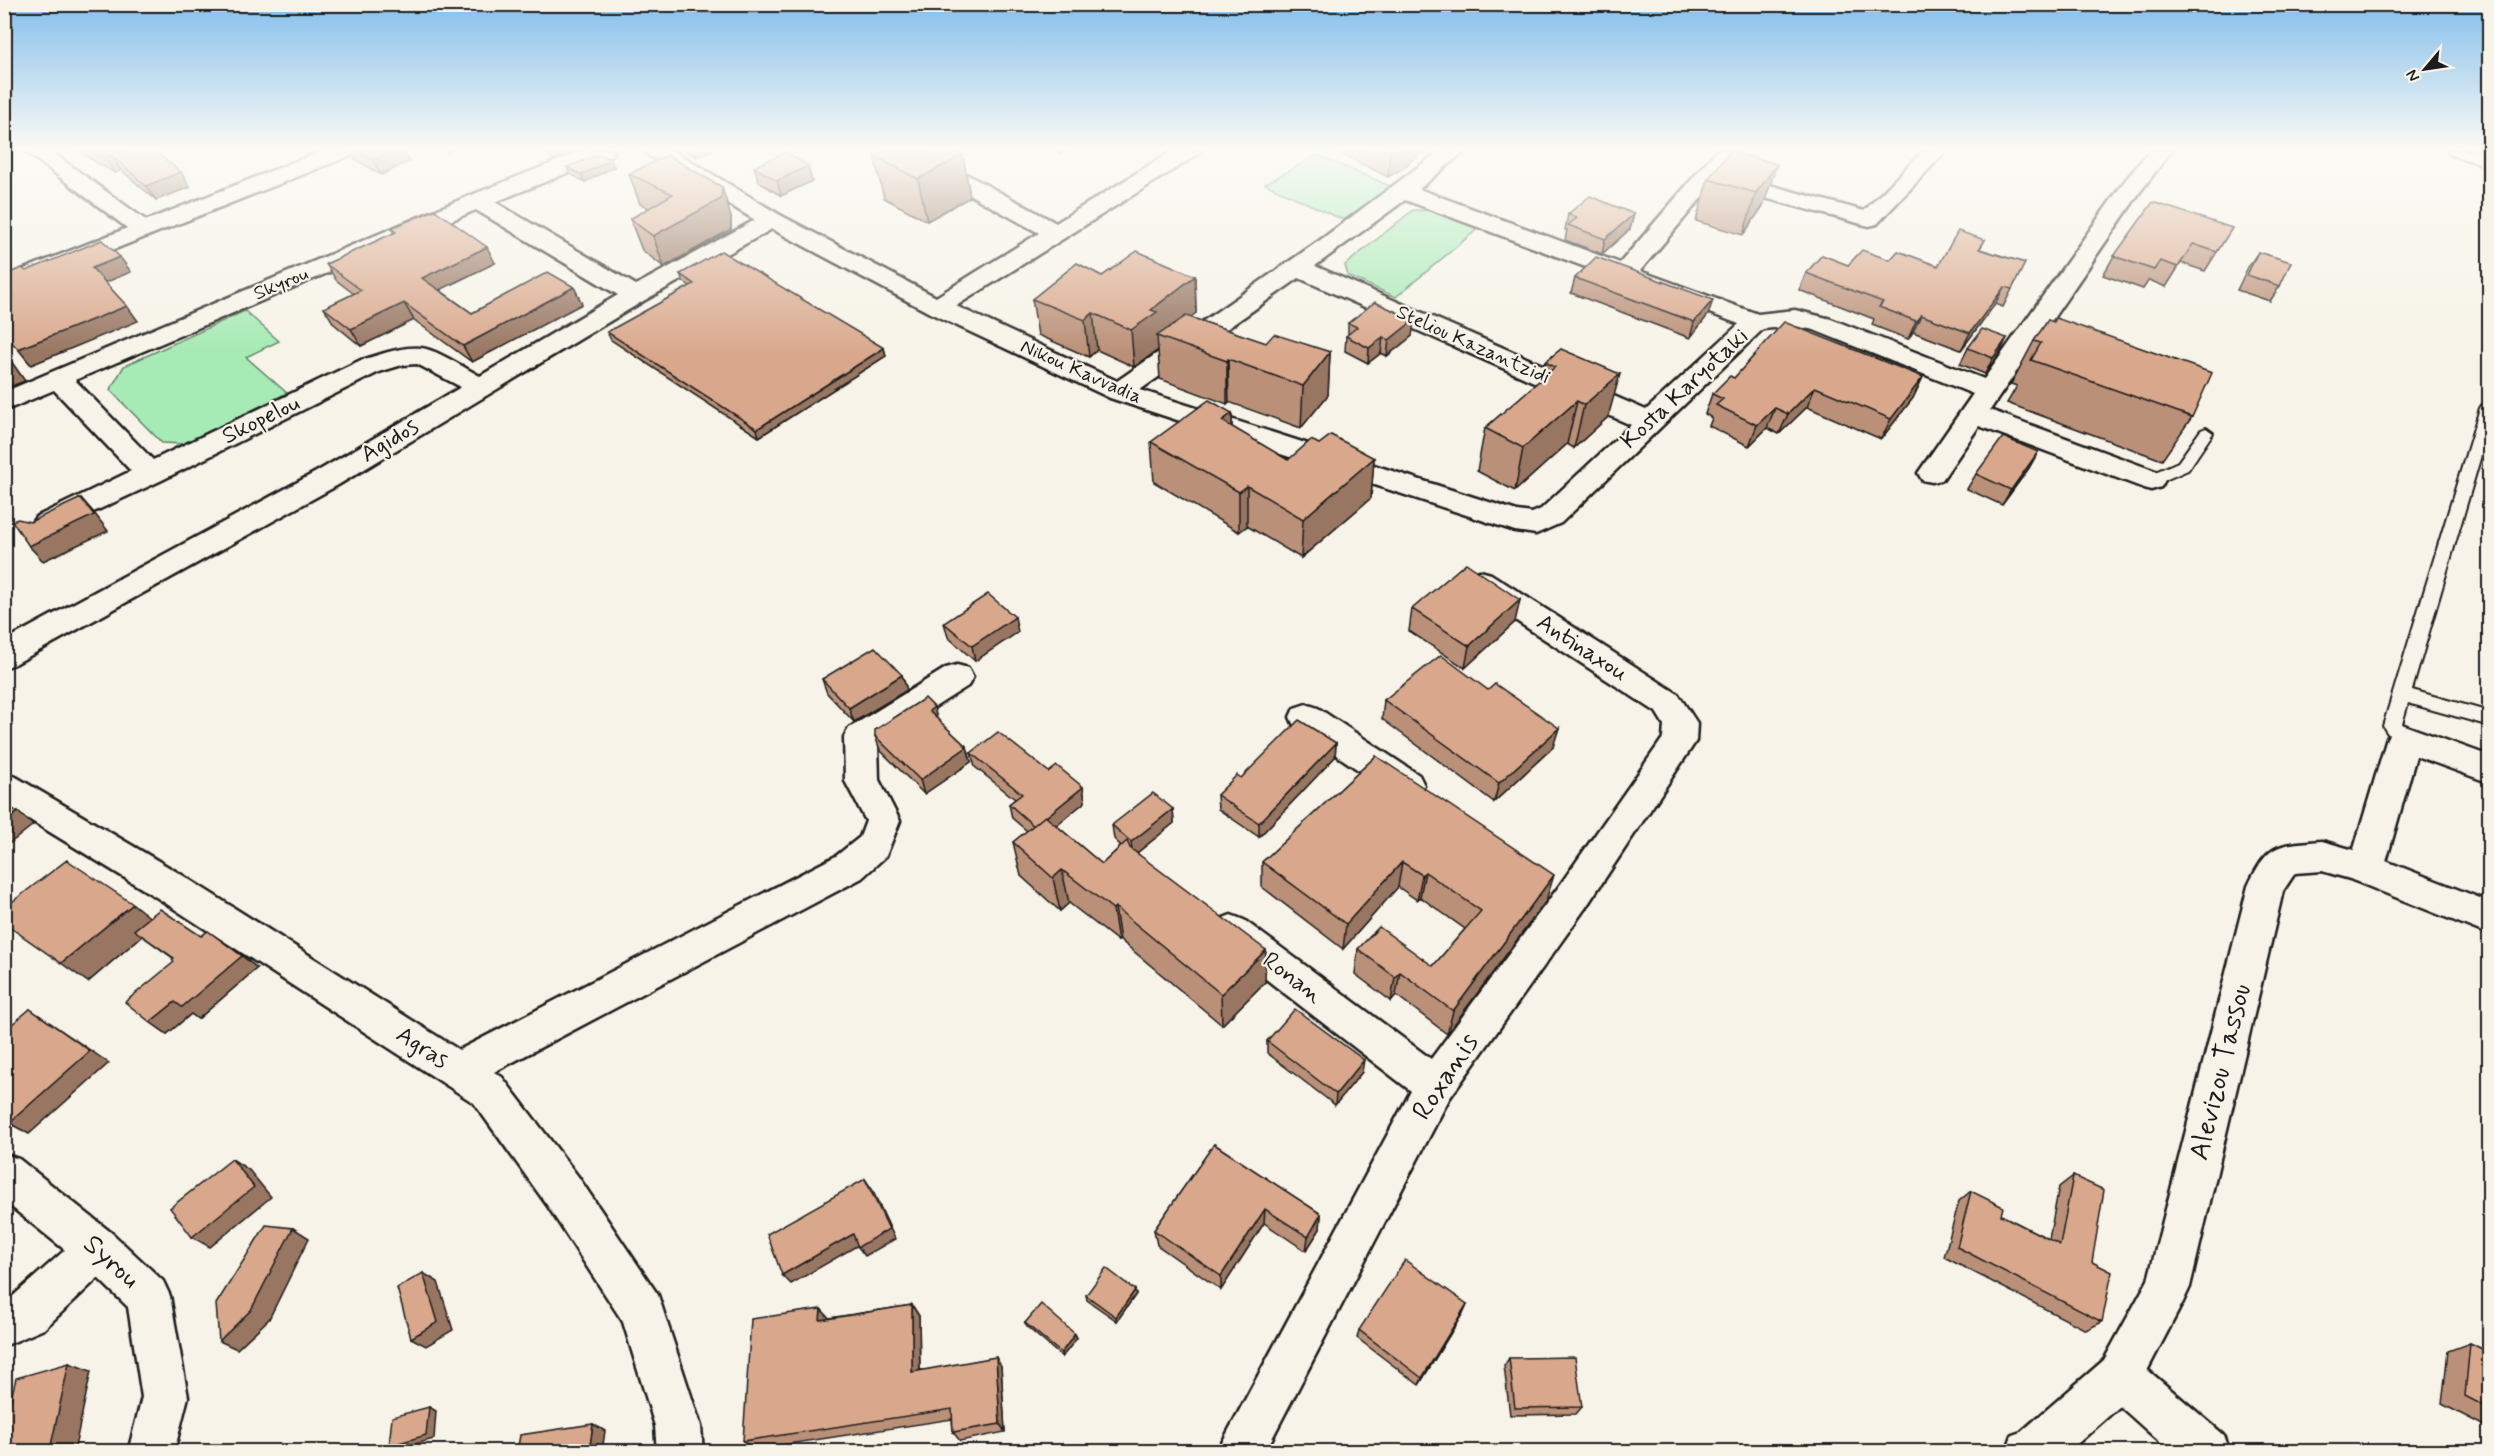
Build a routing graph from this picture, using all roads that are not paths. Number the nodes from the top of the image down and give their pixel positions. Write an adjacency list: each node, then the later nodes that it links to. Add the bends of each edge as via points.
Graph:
1 (128, 218): 13 (street)
2 (171, 218): 13 (street)
3 (437, 218): 21 (street, Skyrou)
4 (506, 218): 18 (street)
5 (769, 218): 12 (street, Nikou Kavvadia)
6 (1030, 218): 14 (street)
7 (1078, 218): 14 (street)
8 (1366, 218): 15 (street)
9 (1476, 218): 16 (street)
10 (1671, 218): 16 (street)
11 (2110, 218): 23 (street)
12 (772, 220): 18 (street, Agidos); 19 (street, Nikou Kavvadia)
13 (143, 229): 17 (street)
14 (1055, 232): 19 (street)
15 (1298, 268): 24 (street); 28 (street, Steliou Kazantzidi)
16 (1625, 273): 20 (street)
17 (4, 286)
18 (636, 295): 22 (street, Agidos)
19 (938, 307): 24 (street, Nikou Kavvadia)
20 (1756, 322): 23 (street, Kosta Karyotaki, via 1795,318 1822,324); 28 (street, Kosta Karyotaki)
21 (58, 378): 25 (street, Skyrou); 31 (street)
22 (481, 387): 31 (street, Skopelou, via 421,356 401,357 370,366); 36 (street, Agidos, via 328,478)
23 (1989, 391): 27 (street)
24 (1119, 392): 33 (street, Nikou Kavvadia, via 1515,521)
25 (4, 403)
26 (2487, 408): 38 (lane)
27 (1973, 414): 30 (street); 32 (street)
28 (1649, 422): 33 (street, Kosta Karyotaki, via 1551,516)
29 (2206, 433): 32 (lane, via 2183,466)
30 (1932, 473)
31 (150, 474): 34 (street, Skopelou)
32 (2151, 480)
33 (1536, 524)
34 (44, 525)
35 (1476, 579): 41 (street, Antinaxou, via 1667,704)
36 (4, 656)
37 (957, 677): 49 (street, via 861,737 862,781 883,820 874,846 849,867)
38 (2401, 694): 40 (lane); 42 (lane, via 2392,726)
39 (1306, 717): 45 (street)
40 (2490, 719)
41 (1681, 723): 50 (street, Roxanis, via 1679,741 1559,886)
42 (2404, 738): 43 (street); 46 (street)
43 (2490, 770)
44 (4, 788): 49 (street, Agras, via 169,886)
45 (1435, 803)
46 (2366, 869): 48 (street, Alevizou Tassou); 54 (street, Alevizou Tassou, via 2322,856 2286,859 2266,886 2168,1287)
47 (1206, 912): 50 (street, Ronan)
48 (2490, 919)
49 (458, 1071): 56 (street, Agras, via 488,1090 562,1190 642,1311 678,1426)
50 (1435, 1086): 57 (street, Roxanis)
51 (4, 1174): 52 (street, Syrou)
52 (98, 1249): 53 (street, via 28,1312); 55 (street, Syrou, via 148,1296 165,1397)
53 (4, 1324)
54 (2120, 1376): 58 (street, Alevizou Tassou); 59 (street)
55 (151, 1452)
56 (680, 1452)
57 (1240, 1452)
58 (2029, 1452)
59 (2206, 1452)

